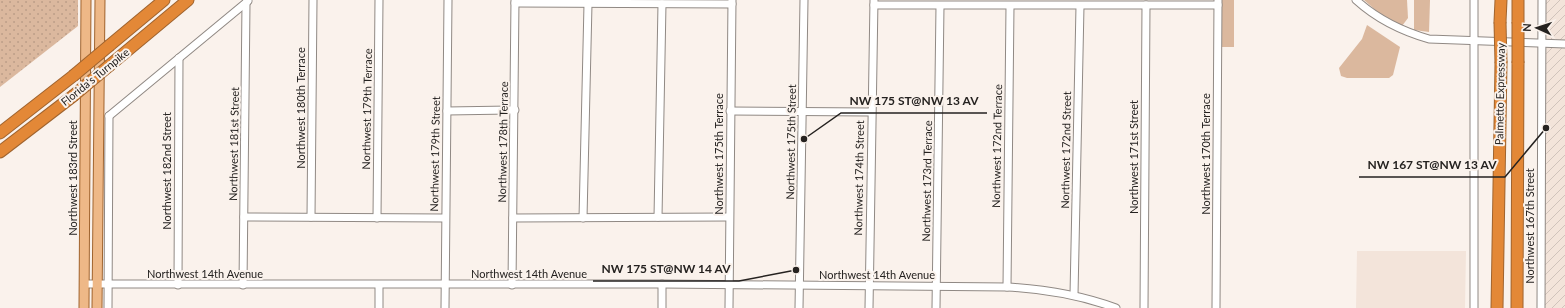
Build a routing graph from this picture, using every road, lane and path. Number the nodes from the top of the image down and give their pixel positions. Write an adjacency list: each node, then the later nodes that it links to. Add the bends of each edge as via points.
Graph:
1 (86, 0): 47 (main road, Northwest 183rd Street)
2 (164, 0): 36 (highway, Florida's Turnpike, bridge, via 73,76)
3 (188, 0): 37 (highway, Florida's Turnpike, bridge, via 73,96)
4 (313, 0): 39 (street, Northwest 180th Terrace)
5 (380, 0): 42 (street, Northwest 179th Terrace)
6 (448, 0): 31 (street, Northwest 179th Street)
7 (804, 0): 33 (street, Northwest 175th Street)
8 (1356, 0): 25 (street, via 1383,22 1409,34 1430,39)
9 (1474, 0): 25 (street)
10 (1501, 0): 46 (highway, Palmetto Expressway, bridge)
11 (1518, 0): 61 (highway, Palmetto Expressway, bridge)
12 (1542, 0): 26 (street, Northwest 167th Street)
13 (101, 1): 29 (main road)
14 (248, 1): 28 (street); 38 (street, Northwest 181st Street)
15 (515, 2): 19 (street); 30 (street, Northwest 178th Terrace)
16 (732, 2): 20 (street); 32 (street, Northwest 175th Terrace)
17 (874, 3): 22 (street); 34 (street, Northwest 174th Street)
18 (1218, 3): 21 (street); 75 (street, Northwest 170th Terrace)
19 (588, 4): 20 (street); 45 (street)
20 (662, 4): 40 (street)
21 (1146, 5): 24 (street); 74 (street, Northwest 171st Street)
22 (940, 6): 23 (street); 58 (street, Northwest 173rd Terrace)
23 (1010, 6): 24 (street); 60 (street, Northwest 172nd Terrace)
24 (1080, 6): 62 (street, Northwest 172nd Street)
25 (1474, 42): 26 (street); 76 (street)
26 (1543, 43): 27 (street); 81 (street, Northwest 167th Street)
27 (1565, 44)
28 (179, 58): 35 (street); 51 (street, Northwest 182nd Street)
29 (99, 107): 35 (street); 49 (main road)
30 (515, 110): 31 (street); 44 (street, Northwest 178th Terrace)
31 (447, 111): 43 (street, Northwest 179th Street)
32 (730, 111): 33 (street); 41 (street, Northwest 175th Terrace)
33 (803, 112): 34 (street); 57 (street, Northwest 175th Street)
34 (871, 112): 59 (street, Northwest 174th Street)
35 (109, 116): 50 (street)
36 (0, 132)
37 (0, 152)
38 (244, 217): 39 (street); 52 (street, Northwest 181st Street)
39 (311, 217): 42 (street)
40 (658, 217): 41 (street); 45 (street)
41 (729, 217): 55 (street, Northwest 175th Terrace)
42 (378, 218): 43 (street)
43 (445, 218): 56 (street, Northwest 179th Street)
44 (513, 218): 45 (street); 54 (street, Northwest 178th Terrace)
45 (583, 218)
46 (1497, 259): 77 (highway); 78 (highway, Palmetto Expressway)
47 (84, 284): 49 (street, Northwest 14th Avenue); 63 (main road, Northwest 183rd Street)
48 (662, 284): 54 (street, Northwest 14th Avenue); 55 (street, Northwest 14th Avenue); 68 (street)
49 (98, 285): 50 (street, Northwest 14th Avenue); 64 (main road)
50 (109, 285): 51 (street, Northwest 14th Avenue); 65 (street)
51 (178, 285): 52 (street, Northwest 14th Avenue)
52 (243, 285): 53 (street, Northwest 14th Avenue)
53 (379, 285): 56 (street, Northwest 14th Avenue); 66 (street)
54 (512, 285): 56 (street, Northwest 14th Avenue)
55 (729, 285): 57 (street, Northwest 14th Avenue); 69 (street, Northwest 175th Terrace)
56 (445, 286): 67 (street, Northwest 179th Street)
57 (799, 286): 59 (street, Northwest 14th Avenue); 70 (street, Northwest 175th Street)
58 (937, 286): 59 (street, Northwest 14th Avenue); 60 (street, Northwest 14th Avenue); 72 (street, Northwest 173rd Terrace)
59 (869, 287): 71 (street, Northwest 174th Street)
60 (1007, 287): 62 (street, Northwest 14th Avenue)
61 (1517, 290): 79 (highway, Palmetto Expressway); 80 (highway)
62 (1074, 295): 73 (street, Northwest 14th Avenue)
63 (84, 308)
64 (97, 308)
65 (108, 308)
66 (379, 308)
67 (445, 308)
68 (662, 308)
69 (729, 308)
70 (799, 308)
71 (869, 308)
72 (936, 308)
73 (1116, 308)
74 (1144, 308)
75 (1216, 308)
76 (1474, 308)
77 (1490, 308)
78 (1497, 308)
79 (1517, 308)
80 (1521, 308)
81 (1541, 308)

